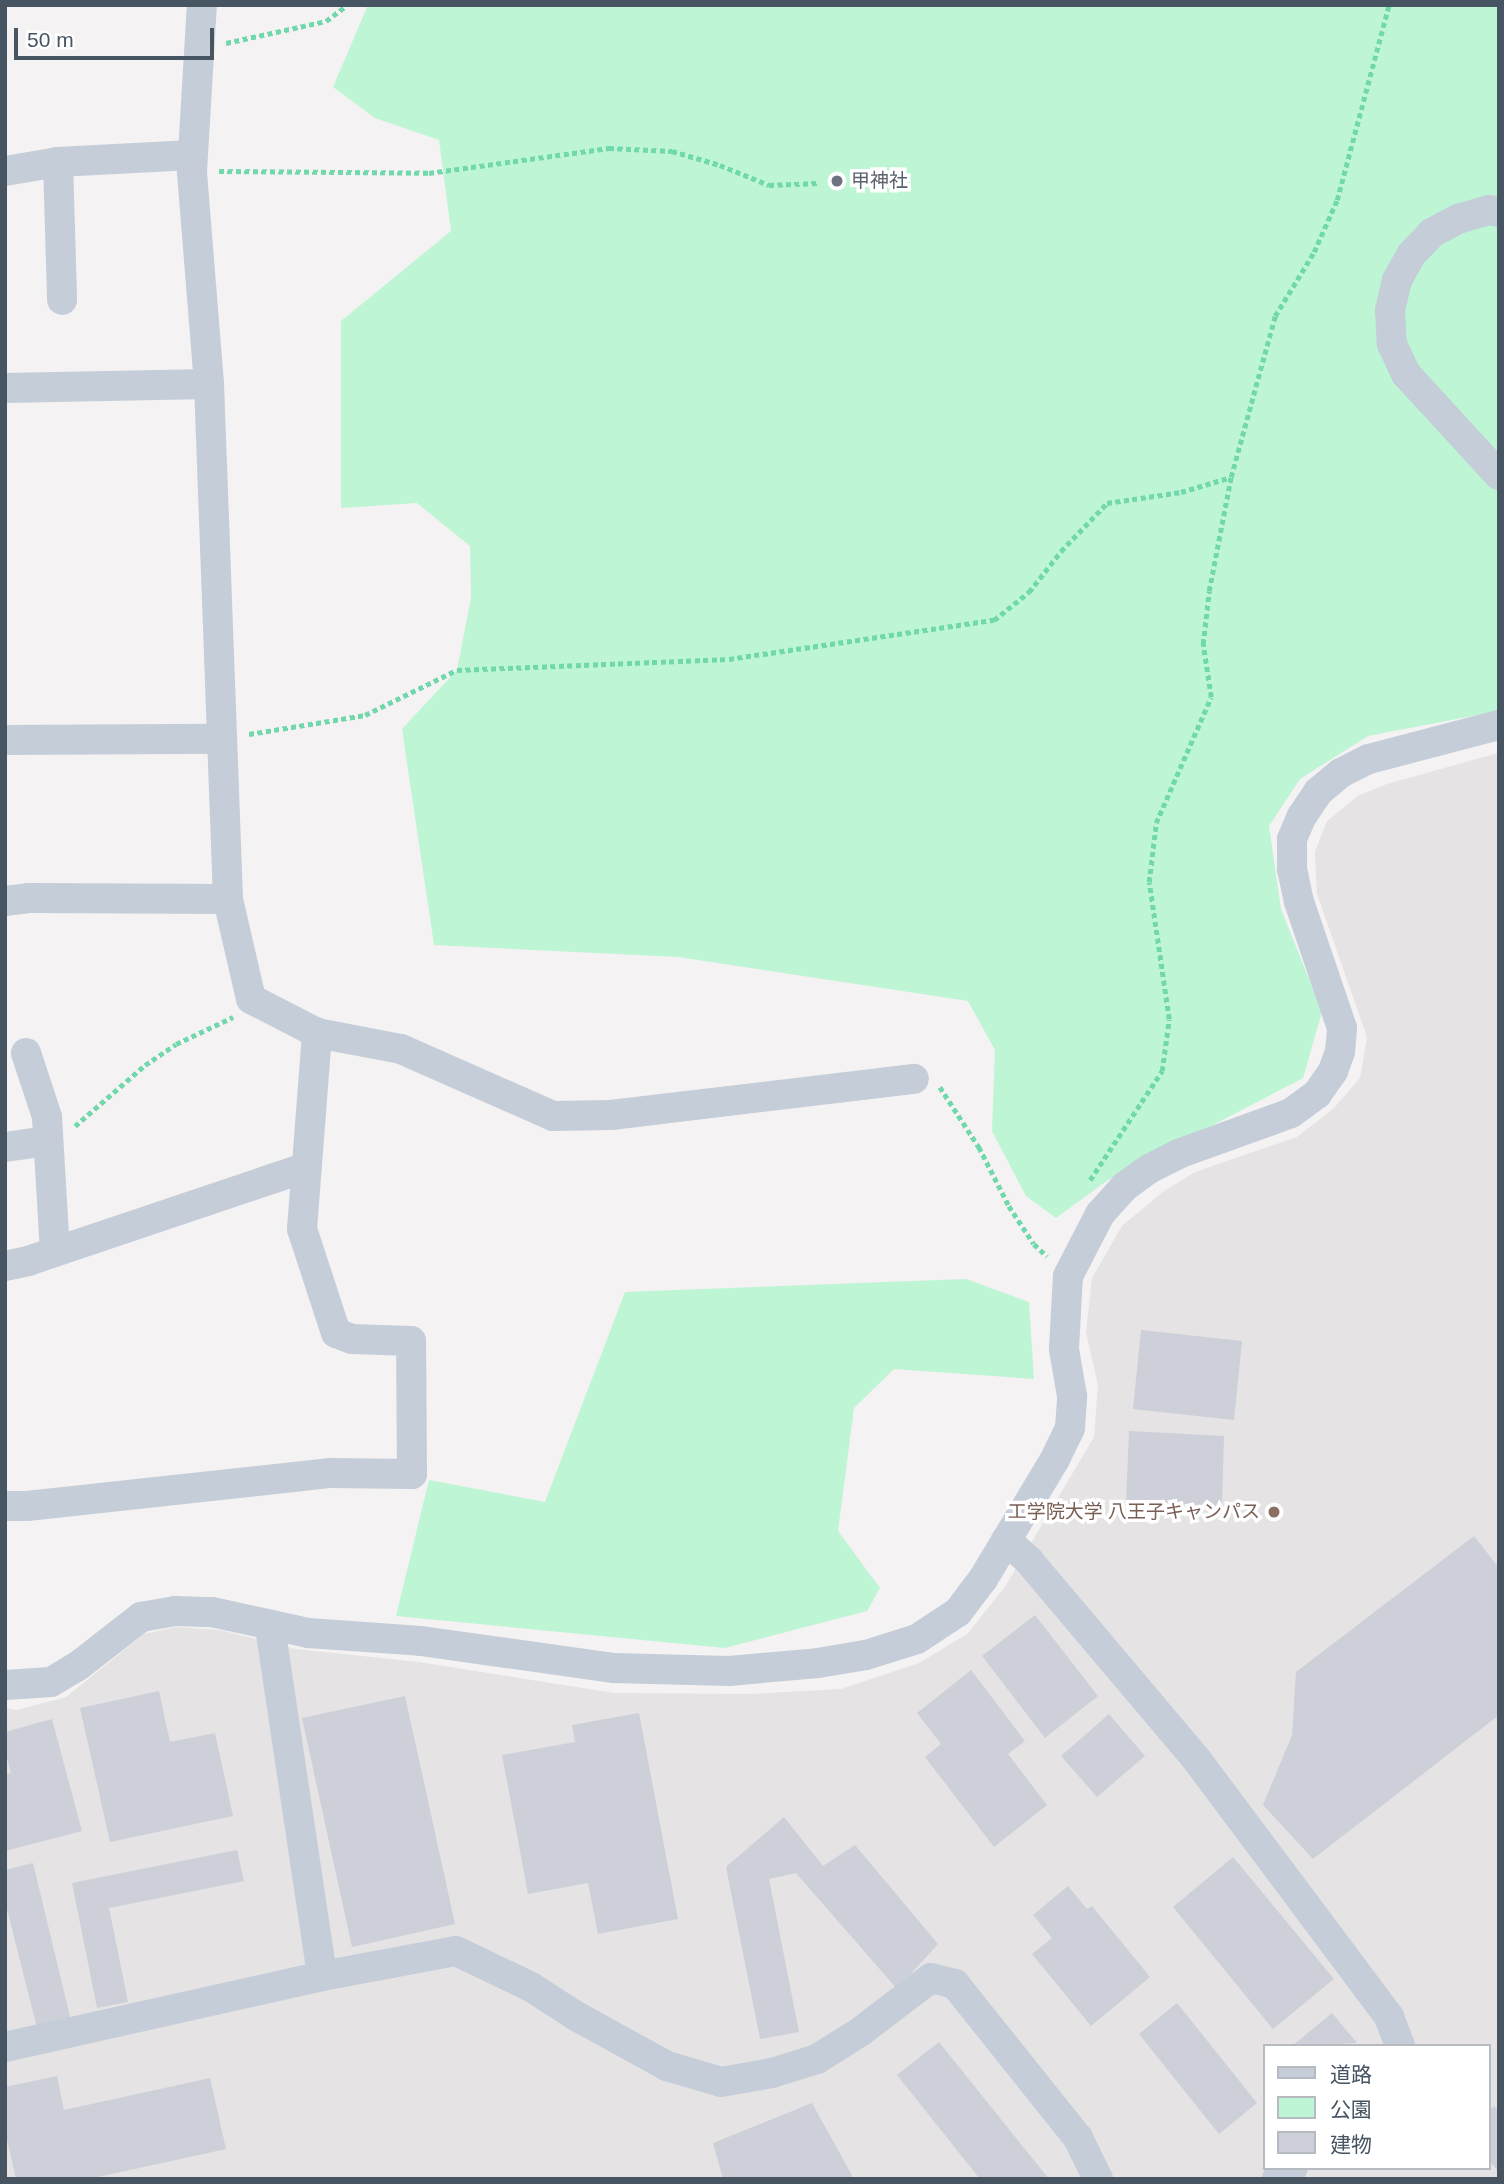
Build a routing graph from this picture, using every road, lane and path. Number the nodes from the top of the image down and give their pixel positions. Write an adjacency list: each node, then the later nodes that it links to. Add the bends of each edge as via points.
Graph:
1 (202, 5): 4 (street)
2 (347, 5): 4 (path, via 326,21)
3 (1389, 5): 14 (path, via 1337,200 1314,252 1275,316)
4 (201, 49): 6 (street)
5 (58, 162): 6 (street); 7 (street); 10 (street)
6 (192, 163): 8 (path, via 429,173 609,148 672,151 769,185); 11 (street)
7 (5, 171)
8 (819, 183)
9 (1499, 212): 13 (street, via 1489,210 1458,219 1432,233 1411,255 1397,280 1390,310 1392,344 1406,374)
10 (62, 300)
11 (209, 384): 12 (street); 16 (street)
12 (5, 388)
13 (1499, 475)
14 (1231, 477): 16 (path, via 1181,492 1107,503 1029,592 995,620 729,659 457,670 365,715); 27 (path, via 1203,644 1211,697 1156,822 1149,882 1169,1019 1162,1071)
15 (1499, 724): 30 (street, via 1369,760 1341,773 1318,792 1292,839 1292,869 1342,1028 1333,1070 1317,1094 1291,1113 1178,1154 1124,1187 1100,1214)
16 (221, 739): 17 (street); 18 (street)
17 (5, 740)
18 (228, 899): 19 (street); 20 (street)
19 (5, 901)
20 (251, 999): 21 (street); 24 (path, via 229,1021 176,1044 145,1065 66,1133)
21 (317, 1033): 23 (street, via 401,1049 553,1116 611,1115); 26 (street)
22 (26, 1053): 24 (street, via 47,1117)
23 (914, 1079): 30 (path, via 936,1082 950,1099 1034,1244)
24 (47, 1141): 25 (street); 28 (street)
25 (5, 1147)
26 (307, 1167): 28 (street); 31 (street, via 302,1229 336,1333 352,1339 411,1341 412,1475 331,1473)
27 (1086, 1190)
28 (55, 1252): 29 (street)
29 (5, 1266)
30 (1068, 1276): 32 (street, via 1064,1349 1072,1396 1070,1428)
31 (5, 1506)
32 (1006, 1540): 33 (street, via 983,1579 948,1619 916,1639 866,1655 818,1663 729,1671 614,1668 421,1641); 36 (street, via 1029,1561 1197,1760 1389,2017)
33 (270, 1627): 34 (street, via 212,1612 175,1611 141,1617 51,1682); 35 (street)
34 (5, 1685)
35 (322, 1976): 37 (street); 38 (street, via 456,1951 494,1966 667,2066 721,2082 817,2059 931,1978 955,1984 1078,2138)
36 (1399, 2044)
37 (5, 2047)
38 (1098, 2179)

